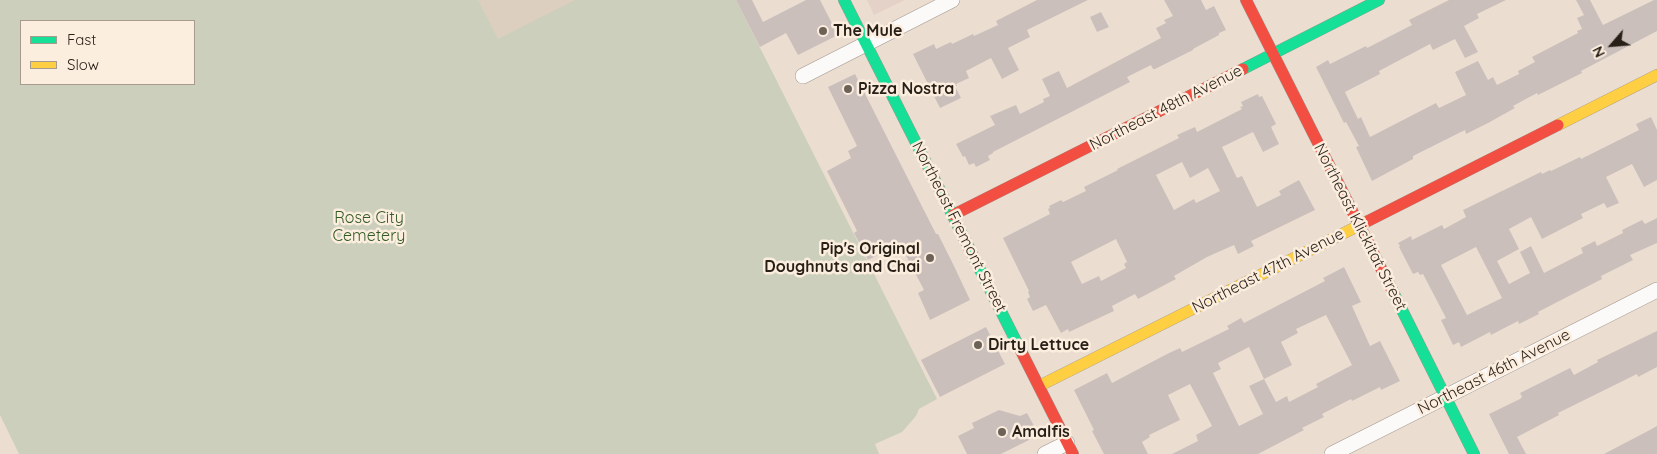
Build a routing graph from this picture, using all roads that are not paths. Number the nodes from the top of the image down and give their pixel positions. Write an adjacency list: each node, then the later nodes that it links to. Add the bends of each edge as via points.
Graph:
1 (844, 0): 5 (street, Northeast Fremont Street)
2 (952, 0): 5 (street)
3 (1246, 0): 6 (street, Northeast Klickitat Street)
4 (1379, 0): 6 (street, Northeast 48th Avenue)
5 (866, 44): 8 (street); 9 (street, Northeast Fremont Street)
6 (1273, 54): 9 (street, Northeast 48th Avenue); 10 (street, Northeast Klickitat Street)
7 (1657, 75): 10 (street, Northeast 47th Avenue)
8 (803, 76)
9 (953, 215): 12 (street, Northeast Fremont Street)
10 (1359, 225): 12 (street, Northeast 47th Avenue); 13 (street, Northeast Klickitat Street)
11 (1657, 290): 13 (street, Northeast 46th Avenue)
12 (1039, 386): 14 (street, Northeast Fremont Street)
13 (1445, 397): 16 (street, Northeast 46th Avenue); 17 (street, Northeast Klickitat Street)
14 (1070, 448): 15 (street)
15 (1045, 454)
16 (1332, 454)
17 (1474, 454)

